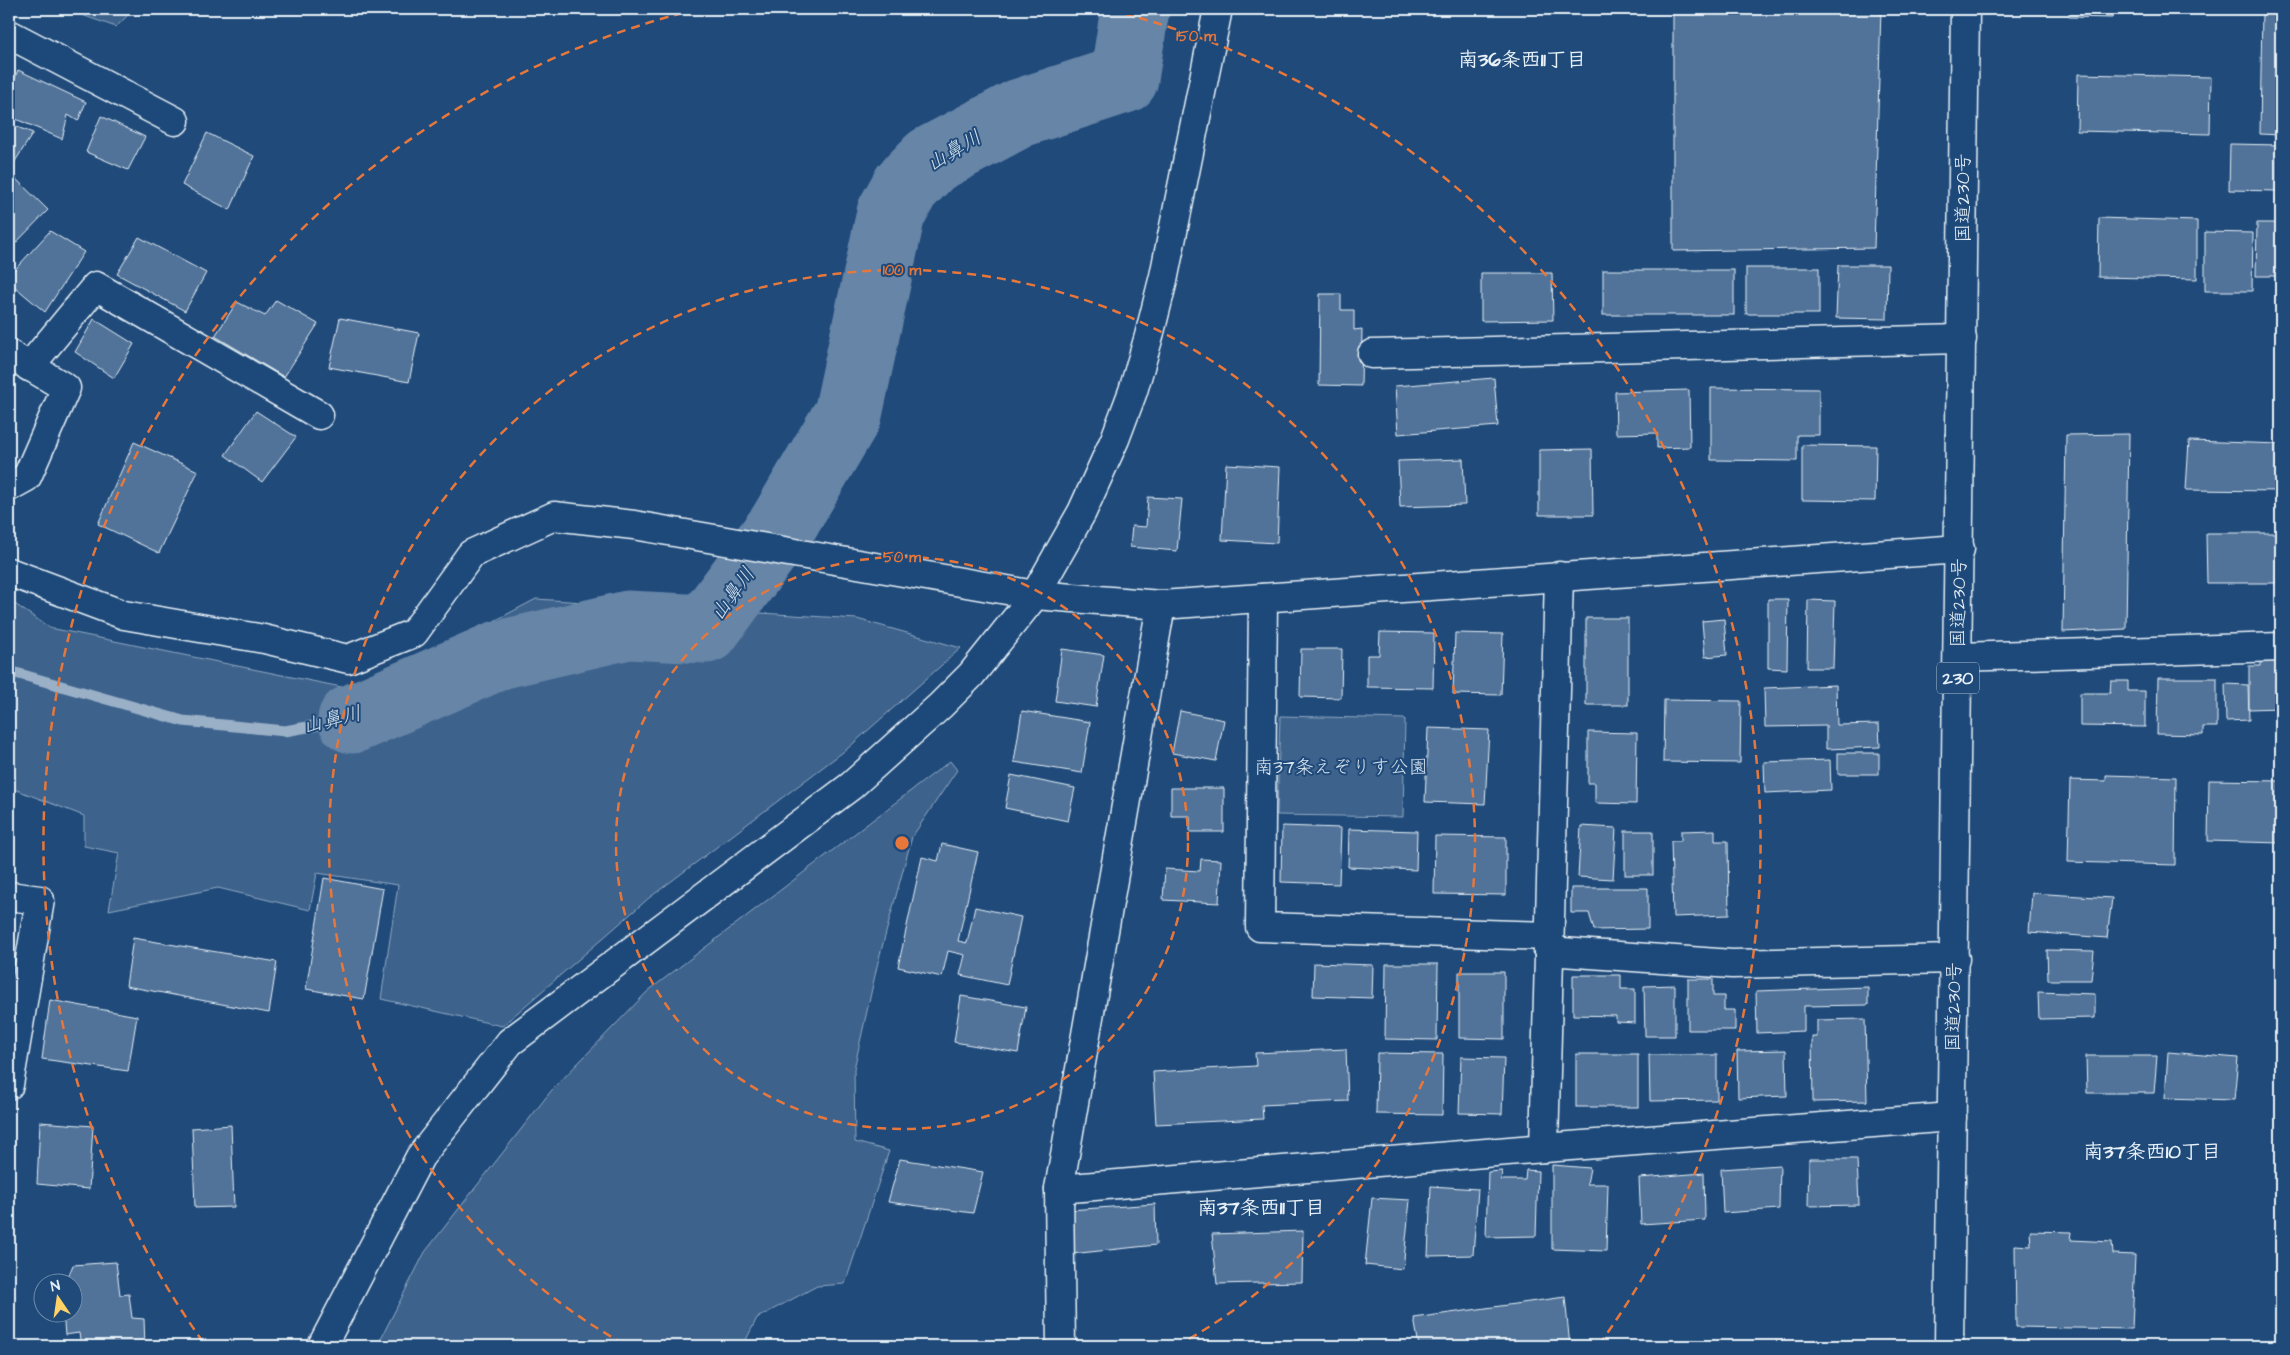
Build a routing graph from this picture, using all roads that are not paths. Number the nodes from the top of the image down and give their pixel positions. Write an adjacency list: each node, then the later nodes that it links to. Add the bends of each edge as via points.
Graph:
1 (1218, 9): 13 (main road, via 1164,276 1133,391 1082,512)
2 (1965, 9): 5 (main road, 国道230号 / 230)
3 (13, 46): 4 (main road)
4 (175, 121)
5 (1962, 339): 6 (main road); 10 (main road, 国道230号 / 230)
6 (1372, 354)
7 (19, 360): 8 (main road, via 96,286); 9 (main road, via 66,388 26,477)
8 (318, 415)
9 (9, 487)
10 (1960, 549): 12 (main road); 17 (main road, 国道230号 / 230)
11 (9, 572): 13 (main road, via 124,615 264,639 348,659 414,633 472,554 554,516 674,532)
12 (1559, 576): 14 (main road); 19 (main road)
13 (1035, 595): 15 (main road); 25 (main road, via 972,675 851,786 510,1042 420,1157)
14 (1263, 598): 15 (main road); 19 (main road, via 1260,927)
15 (1161, 605): 24 (main road)
16 (2281, 647): 17 (main road)
17 (1958, 657): 20 (main road, 国道230号 / 230)
18 (9, 896): 21 (main road, via 40,900)
19 (1548, 943): 20 (main road, via 1732,964); 23 (main road)
20 (1955, 959): 22 (main road, 国道230号 / 230)
21 (9, 1085)
22 (1952, 1117): 23 (main road); 27 (main road, 国道230号 / 230)
23 (1544, 1148): 24 (main road)
24 (1059, 1189): 26 (main road)
25 (322, 1346)
26 (1061, 1346)
27 (1949, 1346)

